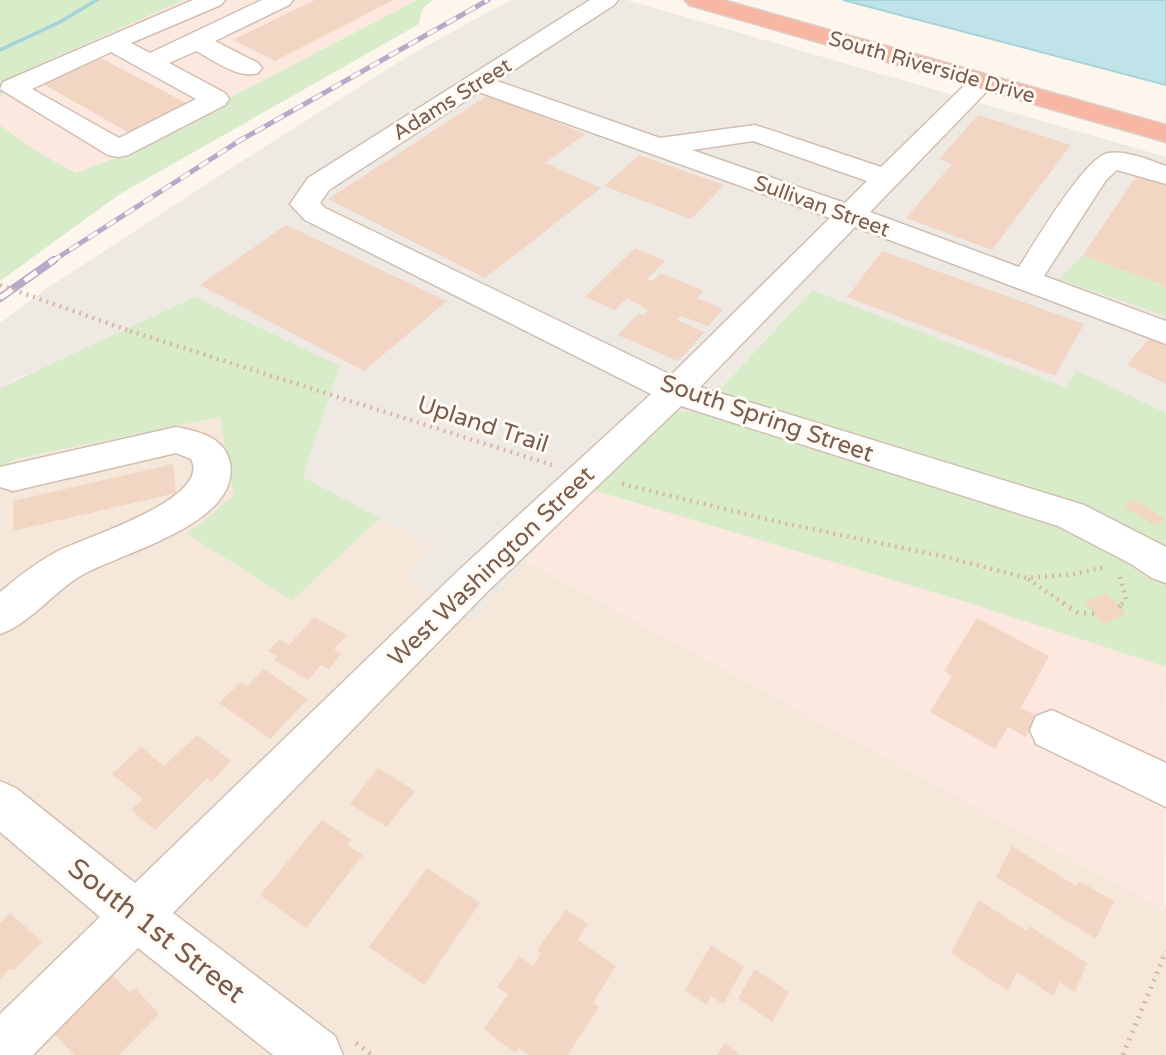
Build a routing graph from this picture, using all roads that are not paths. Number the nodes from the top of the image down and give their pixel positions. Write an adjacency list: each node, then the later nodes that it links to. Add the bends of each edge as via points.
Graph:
1 (214, 0): 5 (street)
2 (281, 0): 6 (street)
3 (607, 0): 11 (street, Adams Street)
4 (698, 0): 10 (highway, South Riverside Drive)
5 (161, 22): 6 (street); 7 (street)
6 (196, 41): 8 (street); 9 (street)
7 (112, 42): 8 (street); 8 (street, via 12,88 117,149 216,99)
8 (149, 63)
9 (249, 68)
10 (982, 82): 12 (highway, South Riverside Drive); 15 (street, West Washington Street)
11 (477, 83): 13 (street, Sullivan Street); 16 (street, Adams Street, via 318,184)
12 (1166, 134)
13 (659, 146): 15 (street, via 755,133); 17 (street, Sullivan Street)
14 (1166, 175): 18 (street, via 1111,161 1095,175)
15 (887, 178): 17 (street, West Washington Street)
16 (305, 204): 20 (street, South Spring Street, via 315,214)
17 (850, 215): 18 (street, Sullivan Street); 20 (street, West Washington Street)
18 (1026, 280): 19 (street, Sullivan Street)
19 (1166, 333)
20 (676, 391): 22 (street, South Spring Street, via 1071,515); 27 (street, West Washington Street, via 474,580)
21 (13, 477): 23 (street, via 176,440 201,447 211,457 213,470 192,505 70,562)
22 (1166, 567)
23 (0, 617)
24 (1052, 730): 25 (street)
25 (1166, 786)
26 (0, 803): 27 (street, South 1st Street)
27 (137, 916): 28 (street, West Washington Street); 29 (street, South 1st Street)
28 (0, 1051)
29 (316, 1055)

